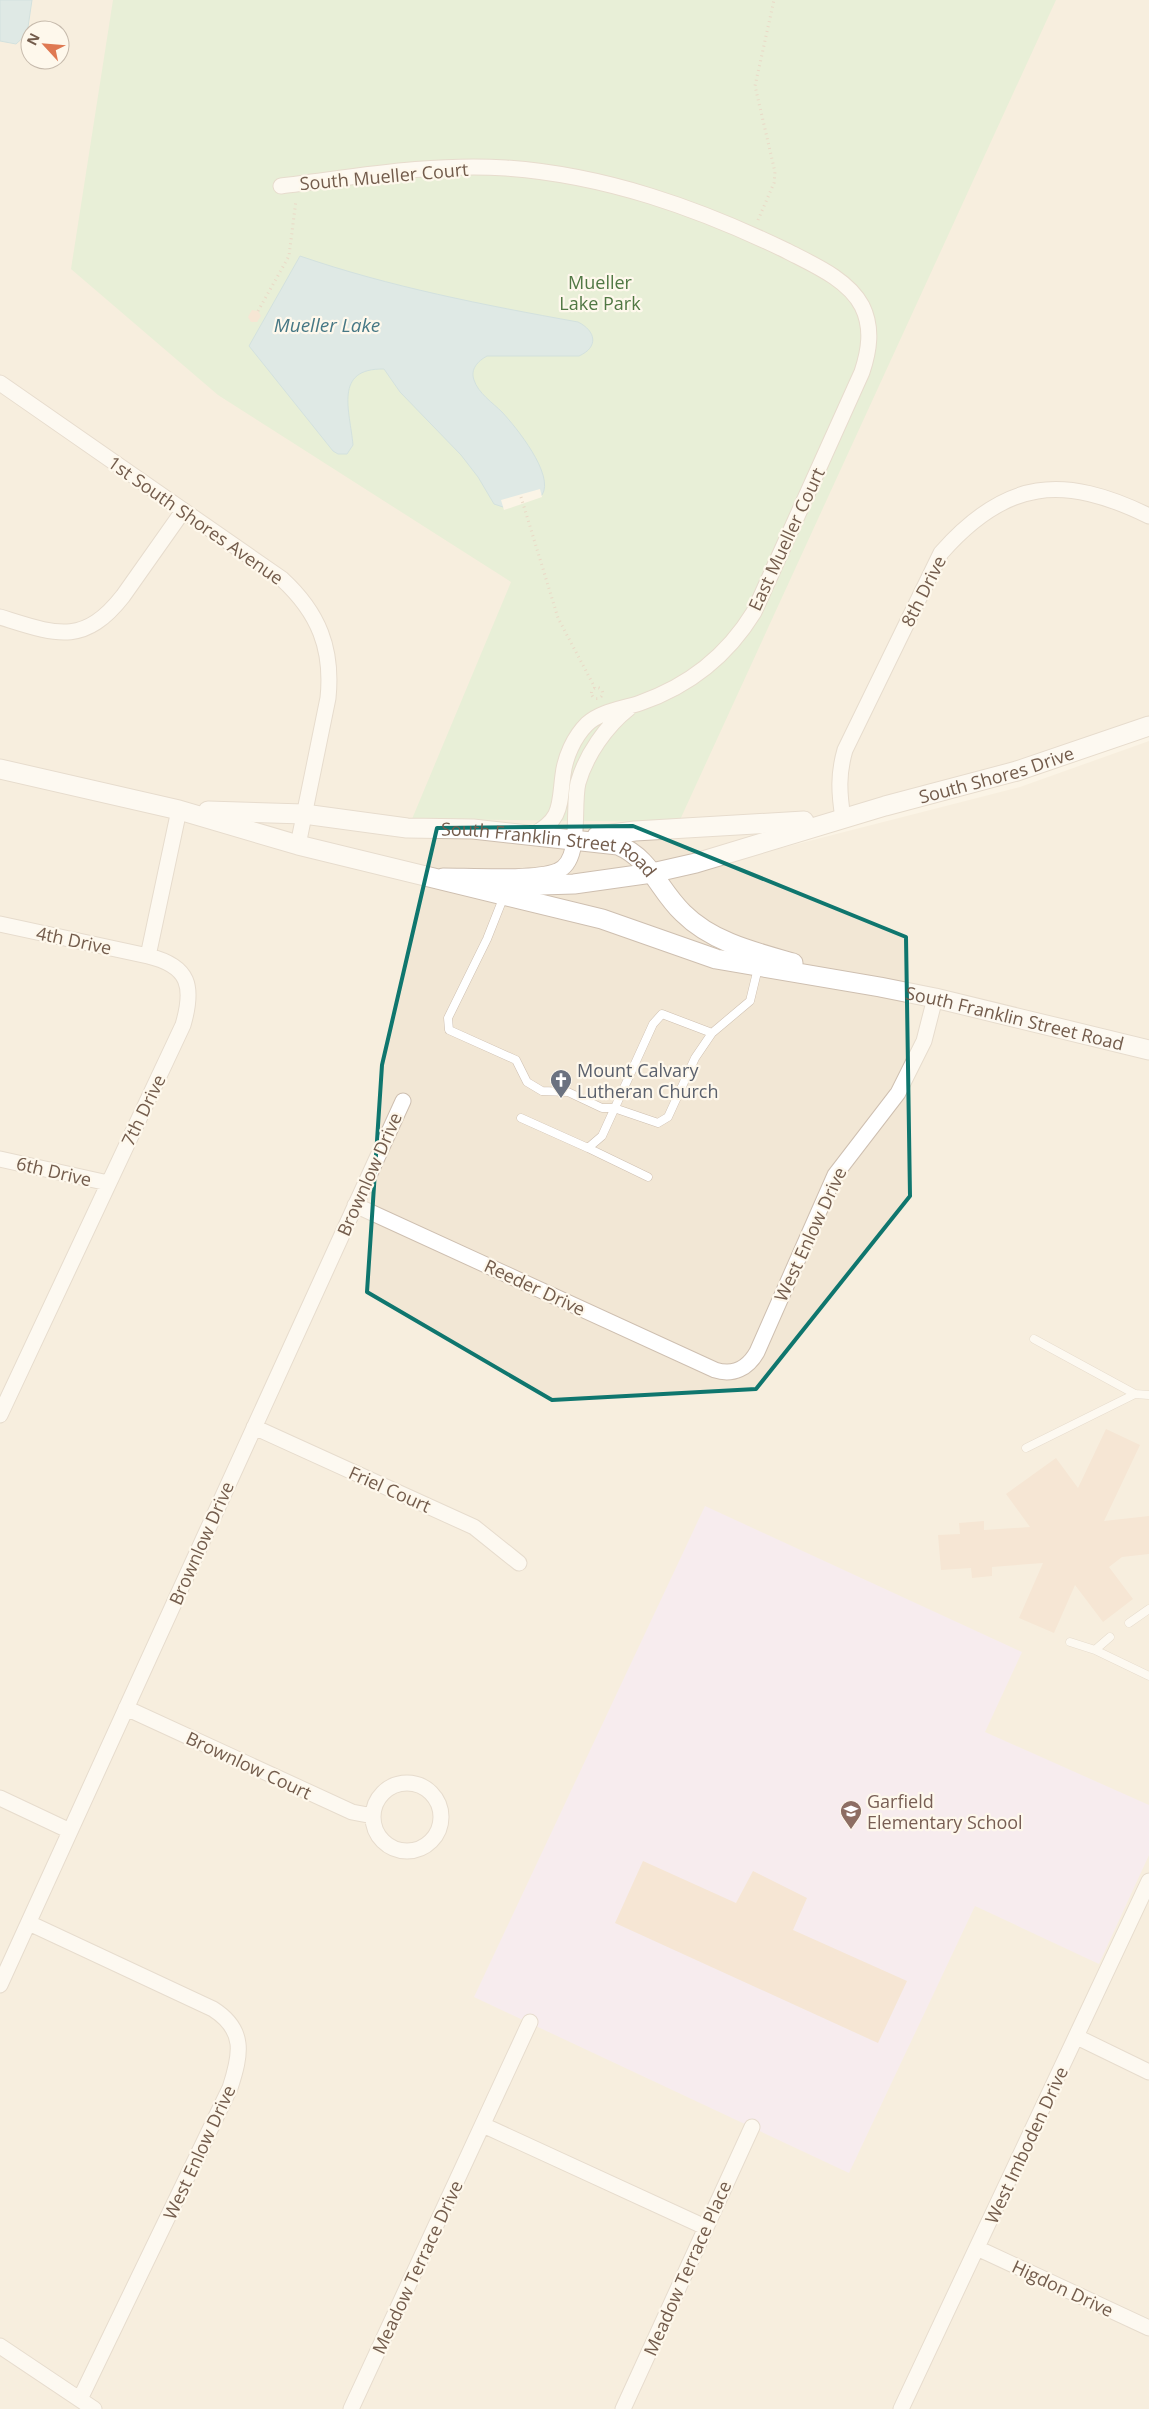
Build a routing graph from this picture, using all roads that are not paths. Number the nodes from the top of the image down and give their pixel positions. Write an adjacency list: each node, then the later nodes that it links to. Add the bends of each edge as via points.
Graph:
1 (281, 186): 2 (street, South Mueller Court, via 437,168 474,167 532,170 635,191 752,234 834,278 854,295)
2 (866, 318): 7 (street, East Mueller Court, via 868,346 862,372 754,612 736,638 702,671 668,692)
3 (0, 383): 4 (street, 1st South Shores Avenue)
4 (182, 511): 6 (street, via 114,608 92,625 79,632 65,633); 11 (street, 1st South Shores Avenue, via 282,579 304,603 322,634 330,675 328,698)
5 (1149, 516): 12 (street, 8th Drive, via 1116,500 1084,490 1052,488 1021,494 962,528 941,553 845,750 838,790)
6 (0, 617)
7 (631, 706): 13 (street, East Mueller Court, via 596,717 580,732 566,762 558,812 548,826); 14 (street, East Mueller Court, via 604,735 582,771 576,795)
8 (1149, 726): 12 (street, South Shores Drive, via 1017,771)
9 (0, 769): 10 (street, South Franklin Street Road)
10 (180, 810): 11 (street, South Franklin Street Road); 15 (street, South Franklin Street Road); 22 (street)
11 (304, 814): 13 (street, South Franklin Street Road, via 408,828 473,829); 15 (street, 1st South Shores Avenue)
12 (843, 818): 14 (street, South Shores Drive, via 635,831); 16 (street, South Shores Drive)
13 (532, 835): 14 (street, South Franklin Street Road)
14 (574, 839): 17 (street, South Franklin Street Road, via 628,849 646,863); 18 (street, East Mueller Court, via 571,860 559,871 549,874)
15 (298, 845): 18 (street, South Franklin Street Road)
16 (696, 863): 17 (street, South Shores Drive); 20 (street, via 675,881 673,896)
17 (652, 873): 18 (street, South Shores Drive, via 603,882 541,885); 20 (street, South Franklin Street Road)
18 (419, 876): 19 (street, South Franklin Street Road)
19 (504, 896): 23 (street, South Franklin Street Road, via 602,919 689,951); 29 (lane, via 448,1018 449,1030 516,1060 527,1082 542,1091 568,1092 602,1108)
20 (676, 905): 24 (street, South Franklin Street Road, via 692,921 722,940 777,959)
21 (0, 924): 22 (street, 4th Drive)
22 (148, 956): 34 (street, 7th Drive, via 176,968 188,985 190,996 178,1038)
23 (758, 968): 24 (street, South Franklin Street Road); 26 (lane, via 750,1000)
24 (880, 987): 25 (street, South Franklin Street Road)
25 (935, 998): 27 (street, South Franklin Street Road); 37 (street, West Enlow Drive, via 924,1040 902,1086 835,1175 755,1357 738,1370)
26 (712, 1033): 29 (lane, via 695,1058 668,1117 658,1123); 29 (lane, via 662,1014 653,1024)
27 (1149, 1050)
28 (403, 1101): 35 (street, Brownlow Drive)
29 (614, 1108): 31 (lane, via 602,1136)
30 (521, 1118): 31 (lane)
31 (588, 1148): 33 (lane)
32 (0, 1159): 34 (street, 6th Drive)
33 (648, 1177)
34 (108, 1184): 40 (street, 7th Drive)
35 (355, 1205): 37 (street, Reeder Drive); 41 (street, Brownlow Drive)
36 (1034, 1339): 38 (lane)
37 (715, 1370)
38 (1135, 1394): 39 (lane); 42 (lane)
39 (1149, 1395)
40 (0, 1415)
41 (254, 1427): 43 (street, Friel Court, via 474,1527); 50 (street, Brownlow Drive)
42 (1026, 1448)
43 (519, 1563)
44 (1149, 1609): 45 (lane)
45 (1128, 1623)
46 (1110, 1636): 48 (lane)
47 (1070, 1642): 48 (lane)
48 (1095, 1650): 49 (lane)
49 (1149, 1676)
50 (126, 1708): 52 (street, Brownlow Court, via 352,1812); 53 (street, Brownlow Drive)
51 (0, 1798): 53 (street)
52 (373, 1816): 52 (street, via 379,1836 387,1845 408,1851 419,1849 432,1839 442,1814 439,1803 428,1790 412,1783 401,1783 381,1794)
53 (70, 1831): 55 (street, Brownlow Drive)
54 (1149, 1881): 58 (street, West Imboden Drive)
55 (29, 1922): 56 (street, Brownlow Drive); 66 (street, West Enlow Drive, via 212,2008 237,2032 235,2073 230,2088)
56 (0, 1985)
57 (530, 2022): 60 (street, Meadow Terrace Drive)
58 (1077, 2037): 59 (street); 63 (street, West Imboden Drive)
59 (1149, 2072)
60 (483, 2125): 62 (street); 68 (street, Meadow Terrace Drive)
61 (752, 2127): 62 (street, Meadow Terrace Place)
62 (705, 2227): 69 (street, Meadow Terrace Place)
63 (977, 2248): 64 (street, Higdon Drive); 70 (street, West Imboden Drive)
64 (1149, 2328)
65 (0, 2346): 66 (street)
66 (80, 2399): 67 (street)
67 (94, 2409)
68 (351, 2409)
69 (623, 2409)
70 (901, 2409)

